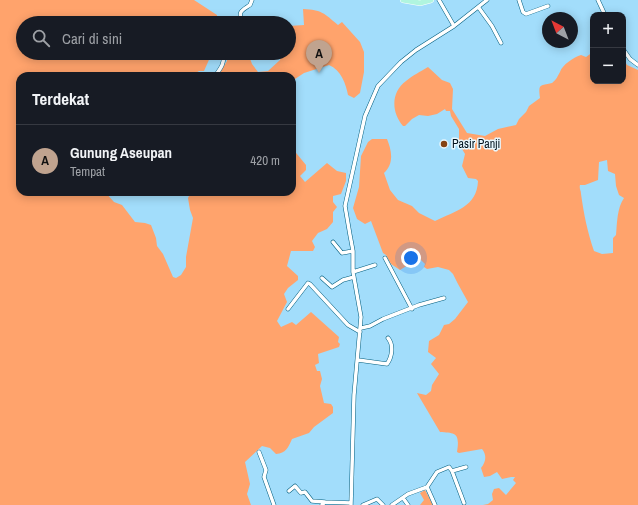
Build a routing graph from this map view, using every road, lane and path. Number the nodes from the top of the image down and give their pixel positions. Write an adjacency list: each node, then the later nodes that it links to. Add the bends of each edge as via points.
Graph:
1 (252, 0): 11 (street, via 250,5 242,9)
2 (403, 0): 3 (main road, via 420,3)
3 (431, 0)
4 (439, 0): 12 (street)
5 (487, 0): 9 (street)
6 (519, 0): 8 (street, via 526,14)
7 (598, 0): 10 (street)
8 (548, 6)
9 (479, 8): 12 (street); 13 (street)
10 (604, 12)
11 (240, 16)
12 (454, 26): 19 (street, via 401,62 374,93 365,116 345,201)
13 (501, 43)
14 (626, 53): 16 (street)
15 (224, 60): 17 (street)
16 (638, 65)
17 (219, 72)
18 (333, 242): 19 (street, via 342,253)
19 (353, 251): 22 (street)
20 (385, 258): 27 (street)
21 (375, 265): 22 (street)
22 (353, 272): 24 (street)
23 (322, 278): 24 (street, via 332,287 343,280)
24 (354, 278): 28 (street, via 361,317)
25 (444, 298): 27 (street)
26 (288, 308): 28 (street, via 308,283 348,325)
27 (412, 309): 28 (street)
28 (360, 330): 30 (street)
29 (388, 338): 30 (street, via 392,346 388,364)
30 (358, 360): 38 (street)
31 (258, 452): 40 (street, via 266,470 264,477)
32 (466, 467): 33 (street)
33 (452, 471): 34 (street, via 449,467 439,471); 39 (street)
34 (427, 487): 36 (street); 45 (street)
35 (289, 491): 37 (street, via 295,486 301,493 305,492 312,501)
36 (404, 498): 43 (street); 44 (street)
37 (323, 504): 38 (street)
38 (351, 504)
39 (464, 504)
40 (274, 505)
41 (363, 505): 42 (street, via 376,499)
42 (383, 505)
43 (392, 505)
44 (408, 505)
45 (435, 505)

